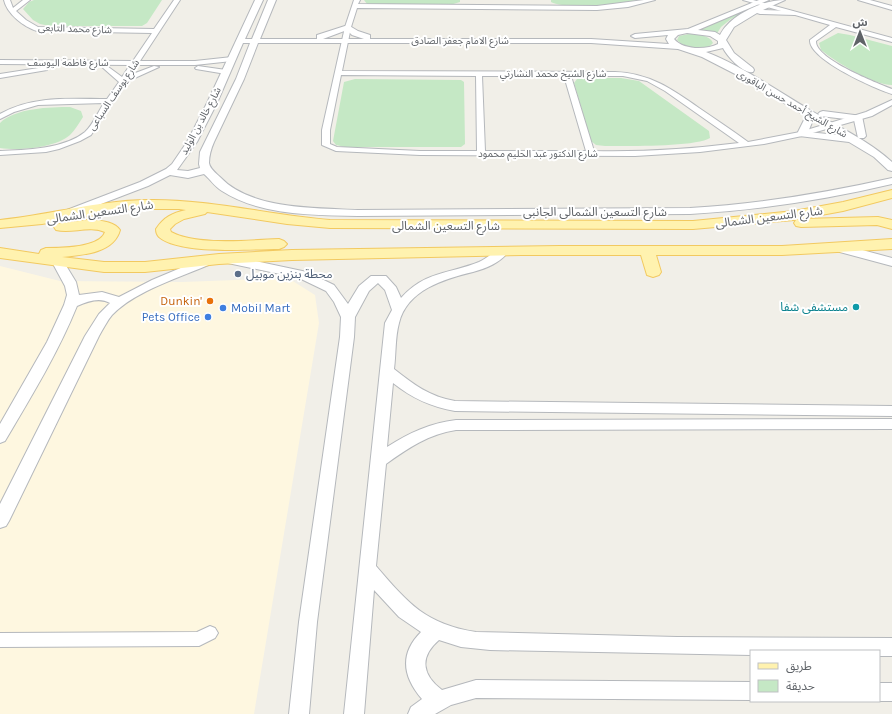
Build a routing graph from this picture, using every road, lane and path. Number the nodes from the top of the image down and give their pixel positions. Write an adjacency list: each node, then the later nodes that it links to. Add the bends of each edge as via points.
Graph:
1 (7, 0): 21 (street, شارع محمد التابعى)
2 (27, 0): 21 (street)
3 (177, 0): 26 (street, شارع يوسف السباعى)
4 (259, 0): 28 (street, شارع خالد بن الوليد)
5 (272, 0): 29 (street, شارع خالد بن الوليد)
6 (473, 0): 17 (street)
7 (549, 0): 18 (street)
8 (652, 0): 18 (street, via 606,7)
9 (740, 0): 20 (street)
10 (746, 0): 15 (street)
11 (781, 0): 15 (street, شارع الامام جعفر الصادق)
12 (862, 0): 19 (street)
13 (881, 0): 16 (street)
14 (356, 3): 17 (street); 25 (street, شارع الدكتور عبد الحليم محمود)
15 (764, 3): 20 (street, شارع الامام جعفر الصادق); 22 (street, شارع الامام جعفر الصادق); 23 (street)
16 (892, 3)
17 (473, 7): 18 (street)
18 (551, 7)
19 (892, 8)
20 (743, 9): 27 (street, شارع الامام جعفر الصادق)
21 (13, 11): 26 (street, شارع محمد التابعى, via 26,24 37,29)
22 (754, 12): 23 (street); 34 (street, شارع الامام جعفر الصادق, via 733,23 724,33)
23 (792, 13): 24 (street)
24 (836, 24): 33 (street); 49 (street, via 813,40 816,51)
25 (348, 27): 30 (street); 31 (street, شارع الدكتور عبد الحليم محمود); 32 (street)
26 (157, 31): 36 (street, شارع يوسف السباعى)
27 (684, 31): 32 (street, شارع الامام جعفر الصادق, via 610,37); 34 (street, via 712,34); 35 (street, via 671,36 670,39)
28 (241, 39): 29 (street, شارع الامام جعفر الصادق); 38 (street, شارع خالد بن الوليد)
29 (256, 39): 30 (street, شارع الامام جعفر الصادق); 53 (street, شارع خالد بن الوليد)
30 (319, 39): 31 (street, شارع الامام جعفر الصادق); 37 (street)
31 (345, 39): 32 (street, شارع الامام جعفر الصادق); 37 (street, شارع الدكتور عبد الحليم محمود)
32 (366, 39): 35 (street, شارع الامام جعفر الصادق, via 607,42); 37 (street)
33 (892, 40)
34 (723, 41): 35 (street, شارع الامام جعفر الصادق, via 722,45 712,50); 54 (street, شارع الشيخ أحمد حسن الباقورى, via 732,55 744,66)
35 (683, 48): 55 (street, شارع الشيخ أحمد حسن الباقورى, via 729,67)
36 (144, 51): 40 (street); 41 (street, شارع يوسف السباعى); 42 (street)
37 (342, 52): 44 (street, شارع الدكتور عبد الحليم محمود)
38 (232, 59): 42 (street, شارع فاطمة اليوسف); 43 (street, شارع خالد بن الوليد)
39 (0, 62): 40 (street, شارع فاطمة اليوسف)
40 (103, 65): 41 (street, شارع فاطمة اليوسف); 47 (street, شارع فاطمة اليوسف, via 55,68); 48 (street)
41 (134, 65): 42 (street, شارع فاطمة اليوسف); 48 (street, شارع يوسف السباعى)
42 (157, 65): 43 (street, شارع فاطمة اليوسف); 48 (street)
43 (226, 72): 52 (street, شارع خالد بن الوليد)
44 (339, 73): 45 (street, شارع الشيخ محمد النشارتي); 65 (street, شارع الدكتور عبد الحليم محمود, via 326,130 325,141 330,148)
45 (479, 74): 46 (street, شارع الشيخ محمد النشارتي); 65 (street)
46 (567, 74): 62 (street, شارع الشيخ محمد النشارتي, via 625,74 649,79 668,89); 66 (street)
47 (0, 76)
48 (122, 81): 50 (street, شارع يوسف السباعى)
49 (892, 92)
50 (109, 102): 56 (street, via 38,103 17,108); 64 (street, شارع يوسف السباعى, via 88,133 74,141 40,152)
51 (892, 102): 57 (street, شارع الدكتور عبد الحليم محمود)
52 (212, 103): 53 (street); 69 (street, شارع خالد بن الوليد, via 186,153)
53 (229, 103): 68 (street, شارع خالد بن الوليد, via 209,142 204,159)
54 (823, 114): 57 (street); 58 (street, شارع الشيخ أحمد حسن الباقورى)
55 (811, 115): 59 (street, شارع الشيخ أحمد حسن الباقورى); 60 (street)
56 (0, 117)
57 (859, 118): 58 (street, شارع الدكتور عبد الحليم محمود); 61 (street)
58 (840, 124): 59 (street, شارع الدكتور عبد الحليم محمود); 61 (street, شارع الشيخ أحمد حسن الباقورى)
59 (830, 126): 60 (street, شارع الدكتور عبد الحليم محمود); 61 (street, شارع الشيخ أحمد حسن الباقورى)
60 (802, 134): 61 (street); 62 (street, شارع الدكتور عبد الحليم محمود)
61 (857, 138): 63 (street, شارع الشيخ أحمد حسن الباقورى); 67 (street, شارع الشيخ أحمد حسن الباقورى)
62 (746, 144): 66 (street, شارع الدكتور عبد الحليم محمود, via 670,152)
63 (887, 151)
64 (0, 153)
65 (480, 154): 66 (street, شارع الدكتور عبد الحليم محمود)
66 (590, 154)
67 (892, 168)
68 (206, 169): 69 (street, via 183,175); 73 (street, via 224,188 237,195)
69 (170, 170): 74 (street, شارع خالد بن الوليد, via 144,184)
70 (892, 181): 73 (street, شارع التسعين الشمالى الجانبى, via 785,203 712,210)
71 (892, 194): 75 (main road, شارع التسعين الشمالى, via 848,206)
72 (225, 209): 73 (main road, شارع التسعين الشمالى); 74 (main road, شارع التسعين الشمالى, via 150,204); 83 (main road, via 175,217 166,225 164,234 174,240 193,243 338,245)
73 (294, 216): 75 (main road, شارع التسعين الشمالى, via 356,225 646,226)
74 (56, 218): 76 (main road, شارع التسعين الشمالى)
75 (748, 220): 77 (main road, via 803,223 878,221)
76 (0, 224)
77 (892, 225)
78 (0, 231): 85 (main road, via 86,225 107,226 113,230 110,240 93,248)
79 (892, 244): 80 (main road, شارع التسعين الشمالى)
80 (840, 248): 81 (main road, شارع التسعين الشمالى); 89 (street)
81 (647, 250): 82 (main road, شارع التسعين الشمالى); 90 (main road)
82 (503, 251): 83 (main road, شارع التسعين الشمالى); 93 (street, via 487,264 446,274 421,285)
83 (396, 252): 86 (main road, شارع التسعين الشمالى)
84 (0, 253): 85 (main road, شارع التسعين الشمالى)
85 (25, 256): 88 (main road, شارع التسعين الشمالى)
86 (227, 258): 87 (main road, شارع التسعين الشمالى); 94 (street, via 315,280 330,288)
87 (209, 260): 88 (main road, شارع التسعين الشمالى, via 127,268); 92 (street)
88 (58, 262): 91 (street, via 71,287)
89 (892, 262)
90 (653, 272)
91 (72, 303): 92 (street, via 87,297 103,296 110,297); 98 (street)
92 (118, 303): 105 (street, via 96,328)
93 (398, 310): 94 (street, via 388,283 374,280 367,284); 95 (street, via 390,330)
94 (348, 318): 115 (street, via 308,622)
95 (387, 370): 96 (street, via 422,398); 104 (street)
96 (443, 405): 99 (street); 101 (street, via 436,409 434,415 436,422)
97 (892, 411): 99 (street)
98 (11, 418): 102 (street); 103 (street)
99 (855, 418): 100 (street); 101 (street)
100 (892, 424)
101 (443, 426): 104 (street, via 412,438)
102 (0, 429)
103 (0, 437)
104 (378, 461): 106 (street)
105 (0, 521)
106 (367, 568): 107 (street, via 407,613); 116 (street)
107 (436, 631): 110 (street, via 455,637 475,639 571,643); 114 (street, via 421,646 415,666 425,689)
108 (210, 633): 109 (street, via 199,639)
109 (0, 640)
110 (892, 647)
111 (750, 691): 114 (street, via 495,689 470,690)
112 (880, 692): 113 (street)
113 (892, 692)
114 (440, 700): 117 (street)
115 (299, 714)
116 (354, 714)
117 (418, 714)

